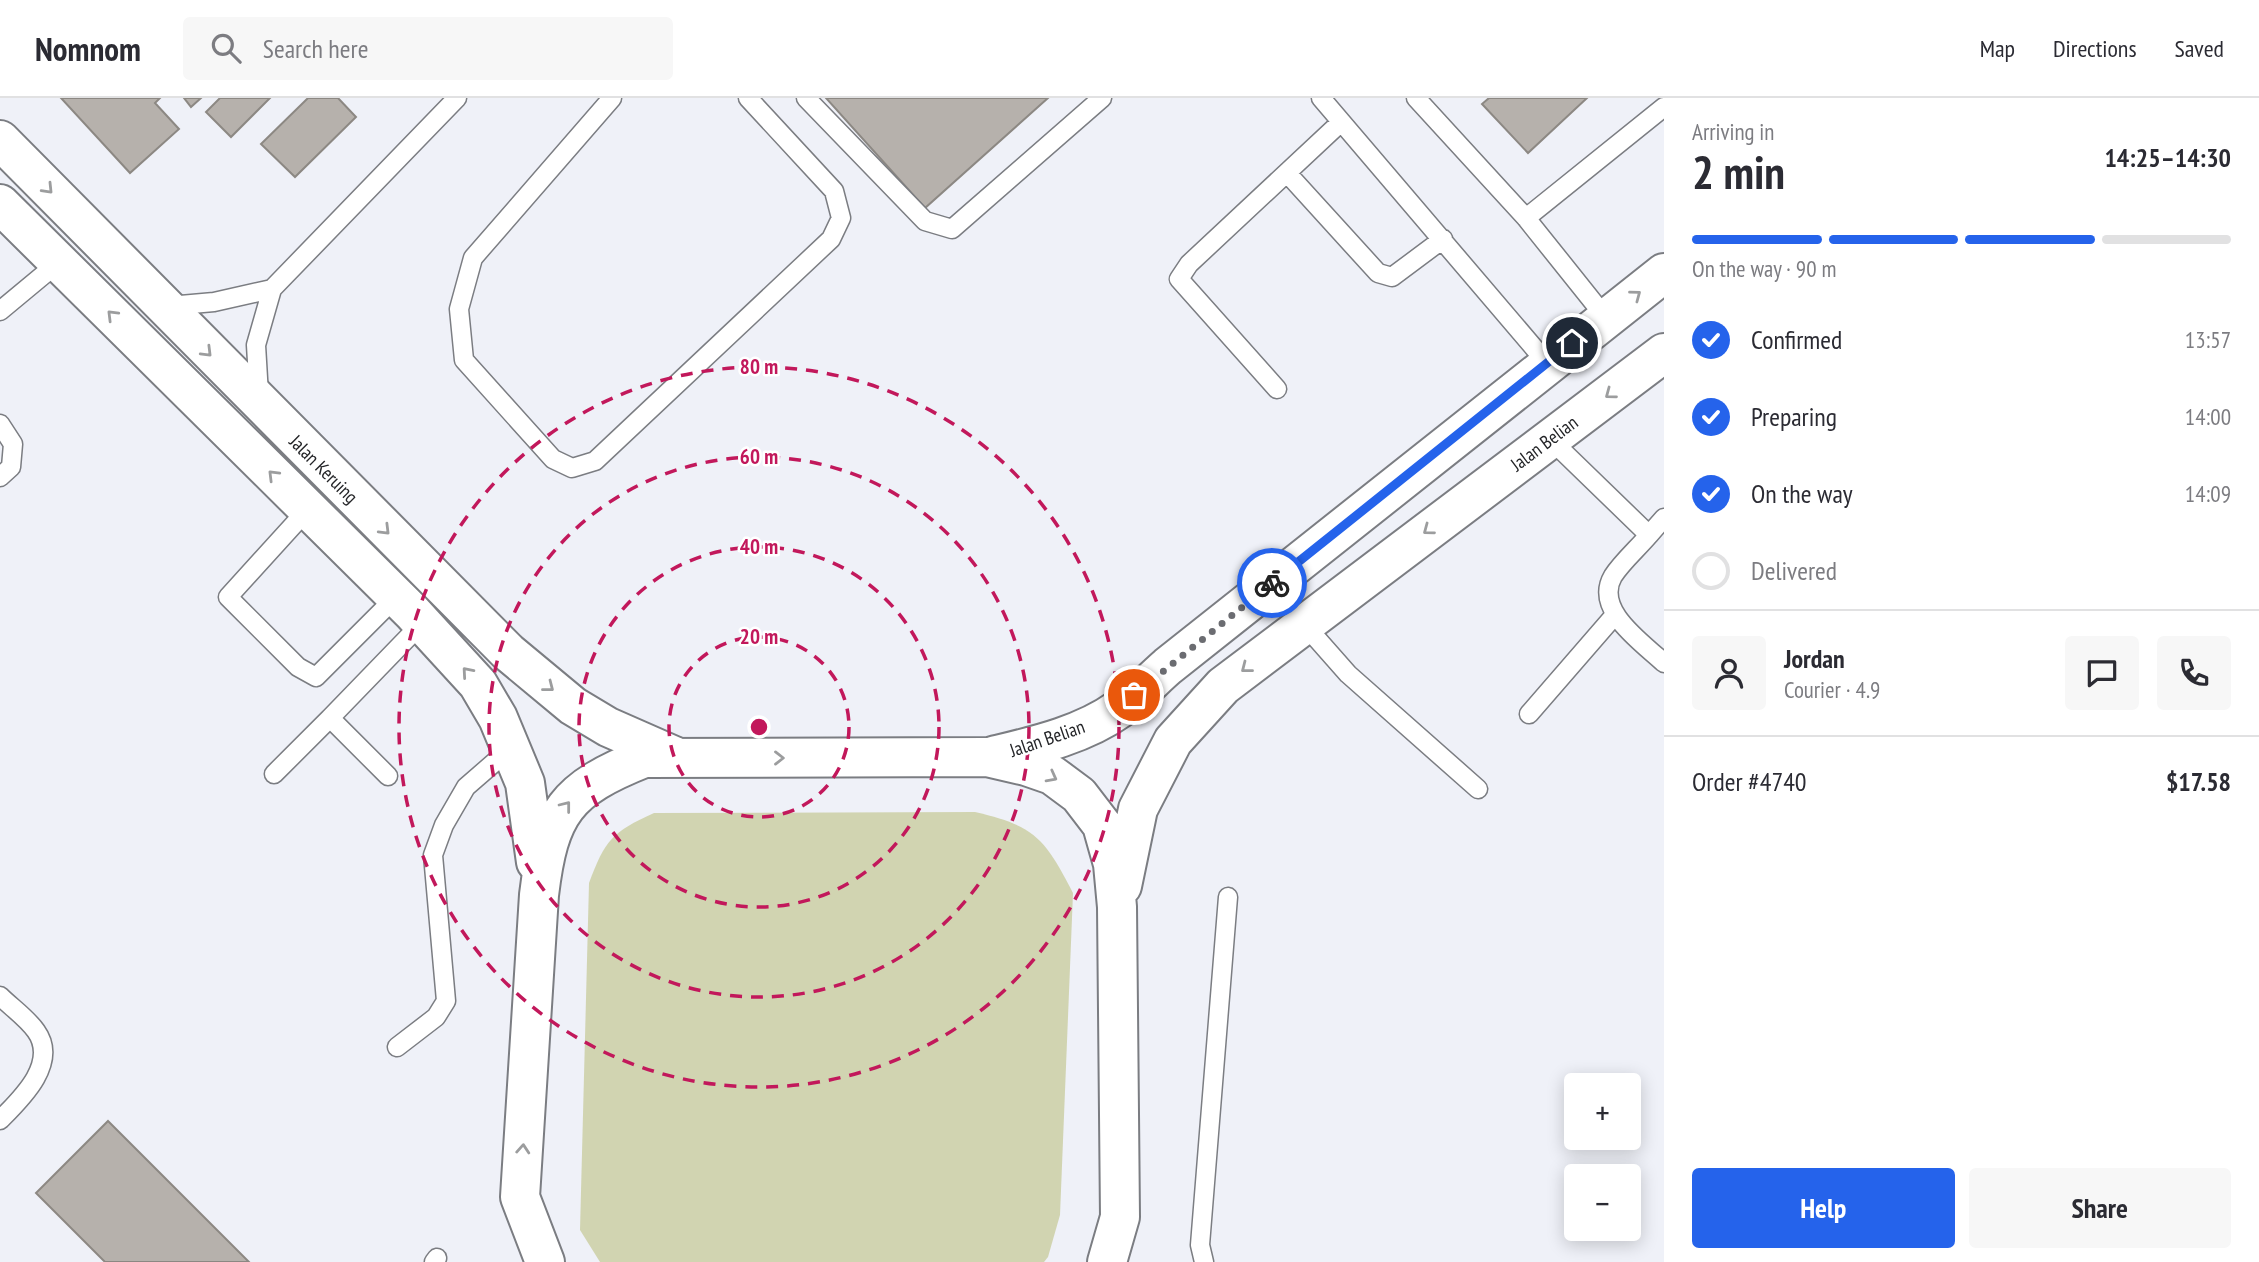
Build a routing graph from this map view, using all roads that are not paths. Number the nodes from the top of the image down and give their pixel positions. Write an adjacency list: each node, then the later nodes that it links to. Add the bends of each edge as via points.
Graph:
1 (457, 98): 17 (lane)
2 (612, 98): 3 (lane, via 473,258 459,309 464,360 553,459 572,468 594,461 831,239 836,229 841,218 835,191)
3 (748, 98)
4 (806, 98): 5 (lane, via 925,221 952,229)
5 (1102, 98)
6 (1321, 98): 9 (lane)
7 (1426, 101): 13 (lane)
8 (1664, 107): 13 (lane)
9 (1341, 122): 11 (lane); 14 (lane)
10 (0, 140): 18 (main road, Jalan Keruing, one-way to 18)
11 (1287, 173): 14 (lane, via 1378,273 1391,277); 23 (lane, via 1189,264 1179,279)
12 (0, 204): 15 (main road, Jalan Keruing)
13 (1526, 218): 20 (lane)
14 (1443, 239): 22 (lane)
15 (59, 262): 19 (lane); 28 (main road, Jalan Keruing, one-way to 15)
16 (1664, 273): 20 (main road, Jalan Belian, one-way to 16)
17 (272, 289): 18 (lane); 24 (lane, via 256,345)
18 (162, 307): 24 (main road, Jalan Keruing, one-way to 24)
19 (0, 311)
20 (1606, 318): 22 (main road, Jalan Belian)
21 (1664, 353): 26 (main road, Jalan Belian, one-way to 26)
22 (1547, 363): 39 (main road, Jalan Belian, via 1118,710 1035,745)
23 (1277, 390)
24 (261, 405): 40 (main road, Jalan Keruing, one-way to 40, via 540,680 608,727)
25 (0, 424): 27 (lane, via 13,444 11,467)
26 (1550, 439): 30 (lane); 34 (main road, Jalan Belian, one-way to 34)
27 (0, 477)
28 (308, 509): 31 (main road, Jalan Keruing); 31 (lane, via 229,597 298,667 316,677)
29 (1664, 518): 30 (lane)
30 (1649, 535): 32 (lane, via 1612,578 1609,593)
31 (396, 597): 33 (main road, Jalan Keruing)
32 (1614, 616): 35 (lane); 36 (lane)
33 (422, 623): 37 (lane); 38 (main road, Jalan Keruing, one-way to 33, via 478,684)
34 (1303, 623): 43 (lane, via 1348,674); 46 (main road, Jalan Belian, one-way to 46, via 1223,686 1174,741 1138,809)
35 (1664, 663)
36 (1529, 714)
37 (330, 718): 41 (lane); 42 (lane)
38 (512, 747): 44 (main road, Jalan Keruing, via 525,783); 48 (lane, via 466,787 444,825 433,855 446,1001 436,1017)
39 (987, 757): 40 (main road, one-way to 39); 46 (main road, one-way to 46, via 1052,775 1079,795 1102,825 1113,864)
40 (678, 758): 44 (main road, one-way to 40, via 544,853 556,819 575,795 610,772 644,758)
41 (274, 774)
42 (388, 776)
43 (1478, 789)
44 (540, 895): 50 (main road, one-way to 44)
45 (1228, 897): 56 (lane, via 1200,1245)
46 (1117, 907): 51 (main road)
47 (0, 996): 49 (lane, via 37,1032 43,1058 30,1089)
48 (397, 1047)
49 (0, 1120)
50 (520, 1197): 52 (main road); 53 (main road)
51 (1120, 1217): 54 (main road); 55 (main road)
52 (518, 1262)
53 (545, 1262)
54 (1107, 1262)
55 (1135, 1262)
56 (1204, 1262)

